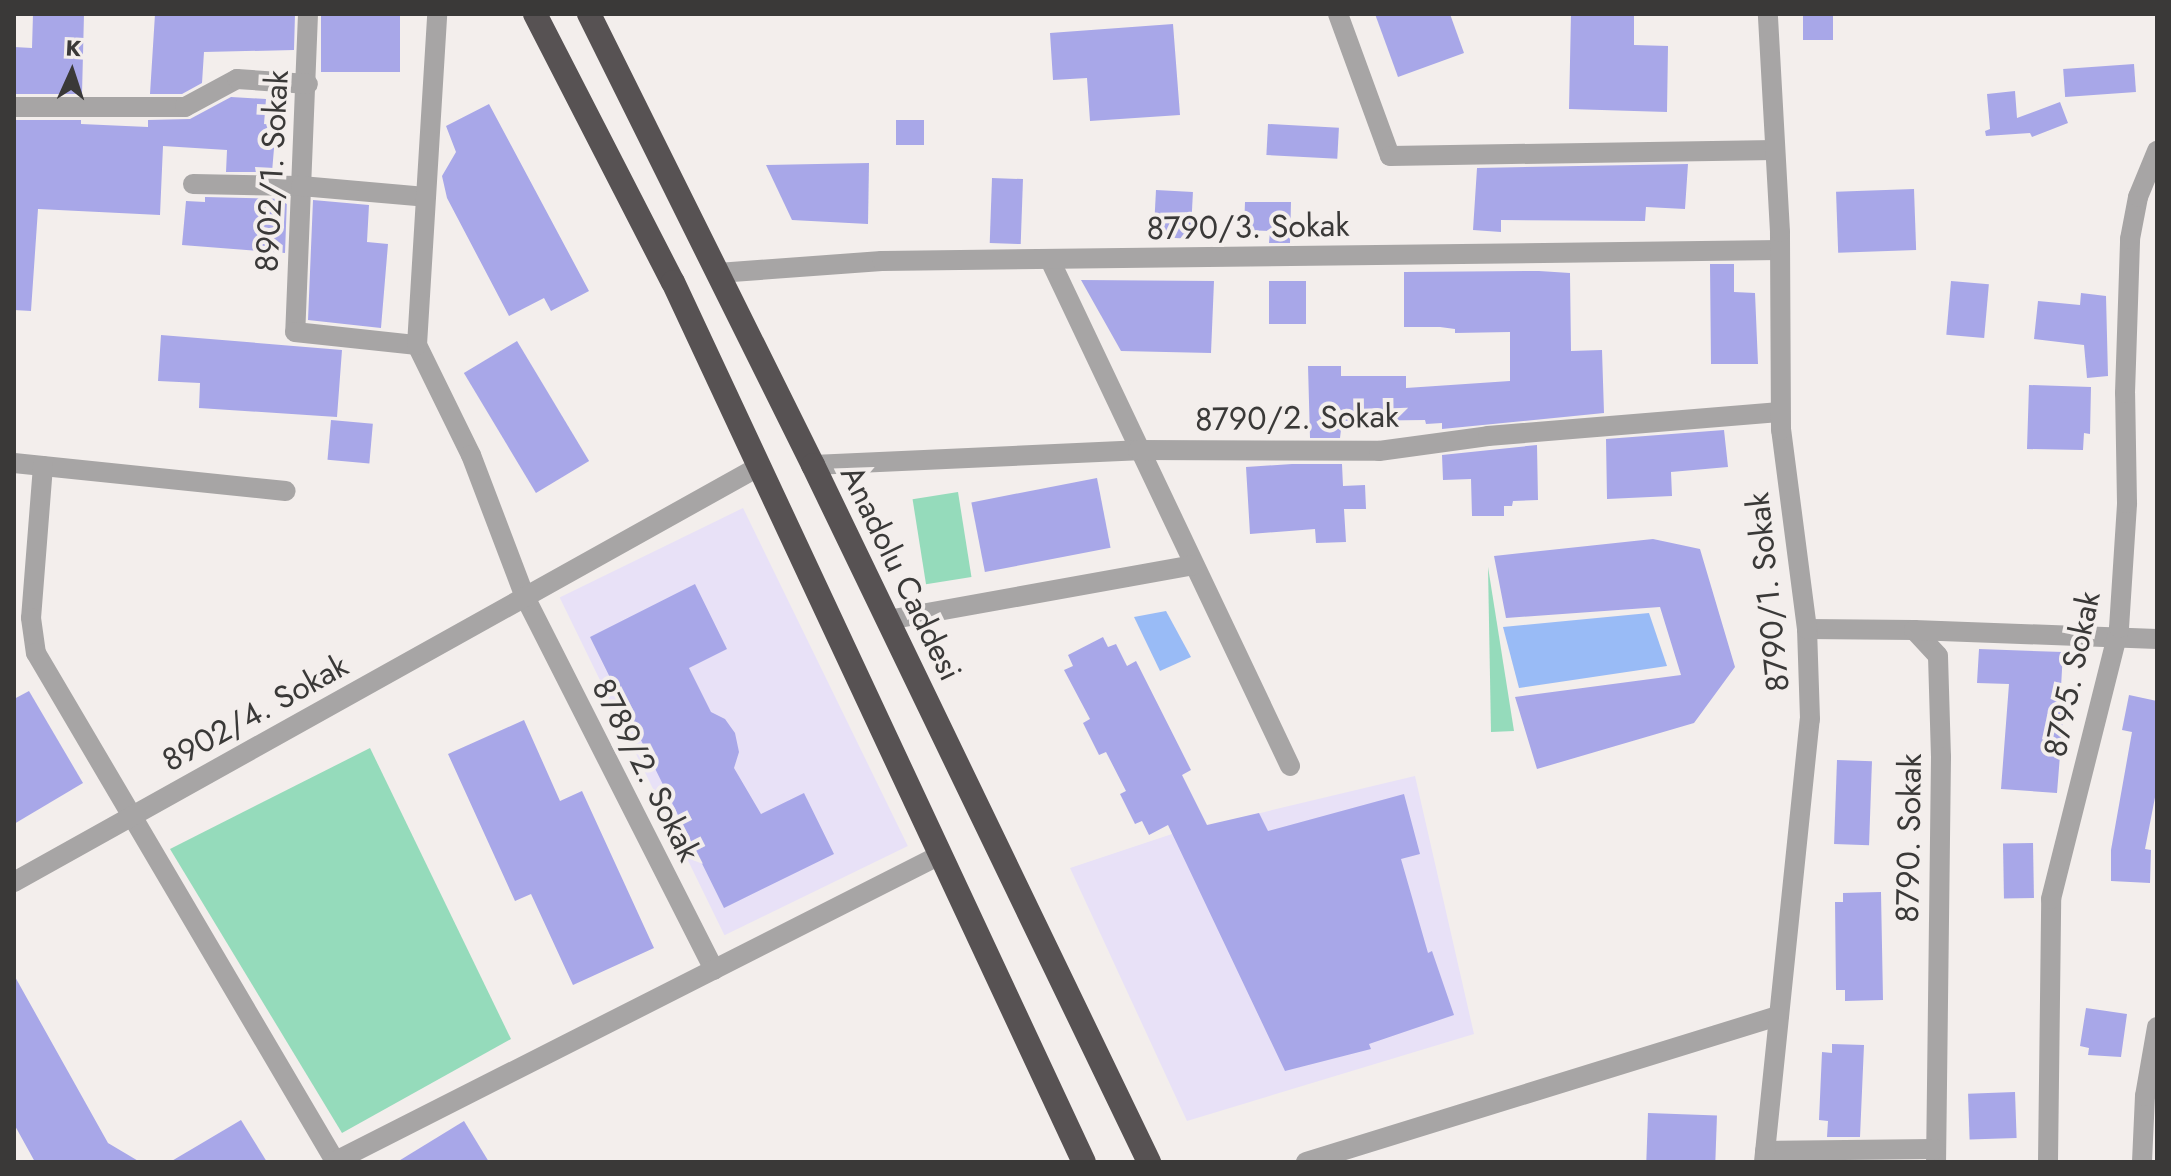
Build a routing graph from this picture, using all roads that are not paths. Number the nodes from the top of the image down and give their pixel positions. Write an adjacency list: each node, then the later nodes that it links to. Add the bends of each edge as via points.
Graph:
1 (308, 14): 7 (street, 8902/1. Sokak)
2 (437, 14): 13 (street)
3 (535, 14): 23 (highway, via 673,282)
4 (589, 14): 16 (highway, Anadolu Caddesi)
5 (1338, 14): 9 (street, via 1390,156)
6 (1768, 14): 9 (street, 8790/1. Sokak)
7 (308, 84): 8 (street, via 237,79 185,107); 12 (street, 8902/1. Sokak)
8 (14, 107)
9 (1775, 150): 14 (street, 8790/1. Sokak)
10 (2157, 151): 30 (street, 8795. Sokak, via 2138,197 2130,239 2127,503)
11 (193, 184): 12 (street)
12 (301, 186): 13 (street); 17 (street, 8902/1. Sokak, via 295,332)
13 (426, 197): 17 (street)
14 (1780, 250): 15 (street, 8790/3. Sokak); 18 (street, 8790/1. Sokak)
15 (1050, 260): 16 (street, 8790/3. Sokak, via 882,261); 19 (street)
16 (718, 273): 21 (highway, Anadolu Caddesi)
17 (417, 345): 26 (street, via 471,455)
18 (1780, 412): 19 (street, 8790/2. Sokak, via 1488,436 1379,451); 28 (street, 8790/1. Sokak)
19 (1138, 450): 21 (street, 8790/2. Sokak); 25 (street)
20 (14, 463): 22 (street)
21 (813, 465): 27 (highway, Anadolu Caddesi)
22 (43, 466): 24 (street); 33 (street, via 31,618 36,653)
23 (758, 467): 26 (street, 8902/4. Sokak); 34 (highway)
24 (286, 491)
25 (1193, 565): 27 (street); 32 (street)
26 (525, 597): 33 (street, 8902/4. Sokak); 36 (street, 8789/2. Sokak)
27 (888, 620): 43 (highway, Anadolu Caddesi)
28 (1807, 629): 29 (street); 37 (street, 8790/1. Sokak, via 1810,719)
29 (1914, 630): 30 (street); 39 (street, 8790. Sokak, via 1938,656)
30 (2116, 638): 31 (street); 45 (street, 8795. Sokak, via 2051,899)
31 (2157, 639)
32 (1290, 766)
33 (132, 817): 35 (street, 8902/4. Sokak); 41 (street)
34 (940, 855): 36 (street); 42 (highway)
35 (14, 882)
36 (714, 970): 41 (street)
37 (1779, 1016): 40 (street, 8790/1. Sokak); 44 (street)
38 (2157, 1027): 46 (street, via 2145,1096)
39 (1936, 1156): 40 (street)
40 (1765, 1157)
41 (334, 1162)
42 (1084, 1162)
43 (1149, 1162)
44 (1306, 1162)
45 (2048, 1162)
46 (2142, 1162)

